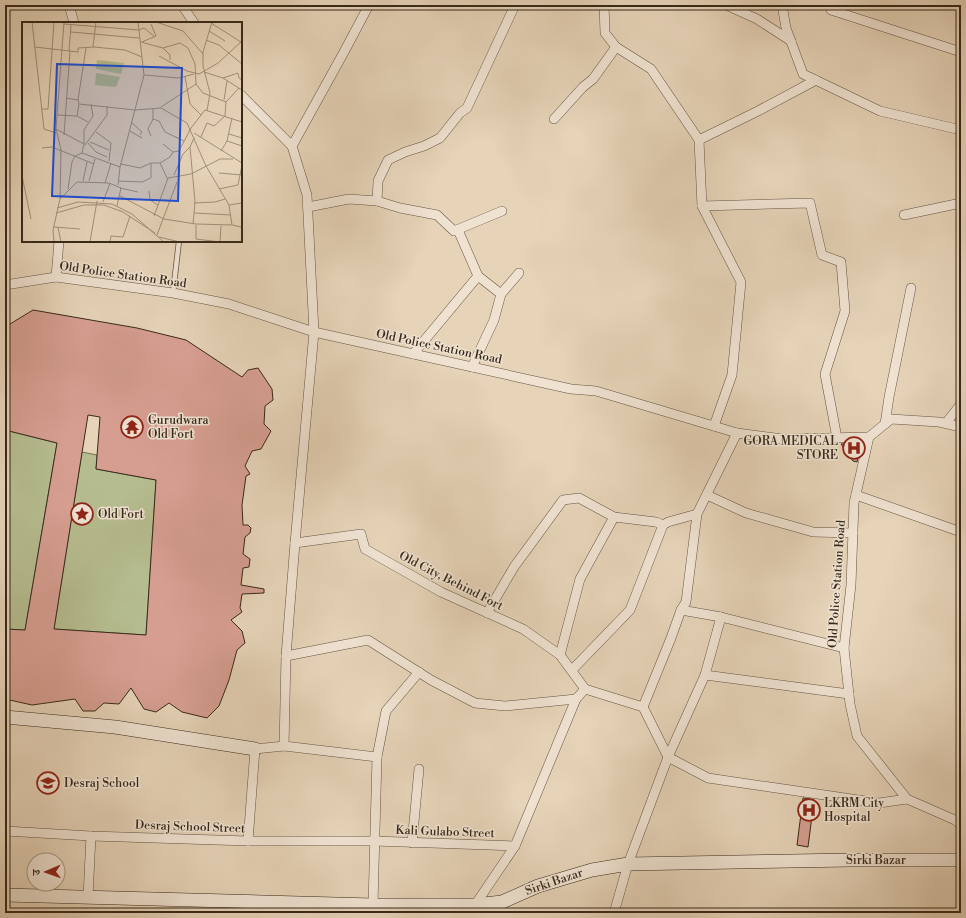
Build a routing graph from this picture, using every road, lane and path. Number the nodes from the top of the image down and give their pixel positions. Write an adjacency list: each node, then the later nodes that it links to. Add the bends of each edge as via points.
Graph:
1 (69, 5): 9 (street)
2 (182, 5): 10 (street)
3 (369, 5): 19 (street)
4 (515, 5): 20 (street, via 467,108 440,138 388,160 378,181)
5 (604, 5): 12 (street, via 605,32)
6 (726, 5): 11 (street, via 757,19)
7 (782, 5): 11 (street)
8 (831, 10): 13 (street)
9 (74, 22)
10 (193, 22)
11 (791, 42): 14 (street, via 803,74)
12 (616, 47): 16 (street, via 593,79); 18 (street, via 651,69)
13 (961, 52)
14 (816, 80): 17 (street, via 880,111); 18 (street)
15 (242, 96): 19 (street)
16 (554, 119)
17 (961, 130)
18 (699, 140): 22 (street)
19 (292, 146): 23 (street, via 307,195)
20 (377, 201): 23 (street, via 349,199); 26 (street, via 437,215 454,232)
21 (961, 203): 25 (street)
22 (702, 206): 42 (street, via 741,282 732,375); 46 (street, via 810,202 822,255 841,262 845,311 825,374)
23 (308, 207): 36 (street)
24 (502, 211): 26 (street)
25 (904, 215)
26 (458, 230): 30 (street)
27 (59, 242): 31 (street)
28 (179, 242): 34 (lane)
29 (519, 273): 35 (street)
30 (478, 276): 35 (street); 37 (street)
31 (56, 277): 32 (street, Old Police Station Road); 34 (street, Old Police Station Road)
32 (5, 285)
33 (911, 288): 41 (street)
34 (173, 293): 36 (street, Old Police Station Road, via 229,304)
35 (501, 294): 38 (street, via 494,320)
36 (314, 332): 37 (street, Old Police Station Road); 54 (street)
37 (413, 354): 38 (street, Old Police Station Road)
38 (472, 367): 42 (street, Old Police Station Road, via 571,389 596,391)
39 (961, 404): 40 (street)
40 (946, 423): 41 (street, via 891,419); 43 (street)
41 (885, 424): 45 (street)
42 (714, 426): 44 (street, Old Police Station Road)
43 (961, 427)
44 (737, 433): 46 (street, Old Police Station Road, via 783,438); 47 (street)
45 (869, 437): 46 (street, Old Police Station Road); 48 (street, Old Police Station Road)
46 (837, 438)
47 (707, 495): 49 (street); 53 (street, via 746,513 813,532)
48 (856, 496): 52 (street); 53 (street, Old Police Station Road)
49 (697, 514): 51 (street); 55 (street, via 686,602)
50 (614, 517): 51 (street); 56 (street, via 579,498 563,500 514,567); 59 (street, via 580,579)
51 (663, 525): 61 (street, via 630,610)
52 (961, 532)
53 (853, 533): 58 (street, Old Police Station Road)
54 (295, 543): 56 (street, Old City, Behind Fort, via 361,534 365,549 441,592); 60 (street)
55 (681, 610): 57 (street); 67 (street)
56 (488, 613): 59 (street, Old City, Behind Fort, via 523,629)
57 (721, 617): 58 (street); 63 (street)
58 (844, 648): 65 (street, Old Police Station Road)
59 (560, 655): 61 (street, Old City, Behind Fort)
60 (286, 656): 62 (street, via 368,640); 69 (street)
61 (572, 670): 64 (street, Old City, Behind Fort)
62 (419, 672): 66 (street, via 475,703 505,706); 71 (street, via 386,711)
63 (705, 674): 65 (street); 72 (street)
64 (585, 689): 66 (street); 67 (street)
65 (849, 694): 74 (street, Old Police Station Road, via 857,736)
66 (576, 699): 81 (street)
67 (643, 707): 72 (street)
68 (5, 717): 70 (street, via 115,727)
69 (284, 746): 70 (street); 71 (street)
70 (255, 749): 78 (street)
71 (377, 757): 79 (street)
72 (668, 757): 74 (street, via 708,778 879,803); 83 (street)
73 (419, 769): 80 (street)
74 (907, 799): 75 (street, Old Police Station Road)
75 (961, 825)
76 (5, 831): 77 (street, Desraj School Street)
77 (91, 836): 78 (street, Desraj School Street); 85 (street)
78 (248, 841): 79 (street, Desraj School Street)
79 (374, 841): 80 (street, Kali Gulabo Street); 86 (street)
80 (412, 843): 81 (street, Kali Gulabo Street)
81 (515, 846): 87 (street)
82 (961, 860): 83 (street, Sirki Bazar)
83 (628, 864): 88 (street, Sirki Bazar, via 592,870 546,883); 89 (street)
84 (5, 894): 85 (street, Sirki Bazar)
85 (88, 897): 86 (street, Sirki Bazar)
86 (373, 905): 87 (street, Sirki Bazar)
87 (475, 905): 88 (street, Sirki Bazar)
88 (500, 908)
89 (614, 913)

